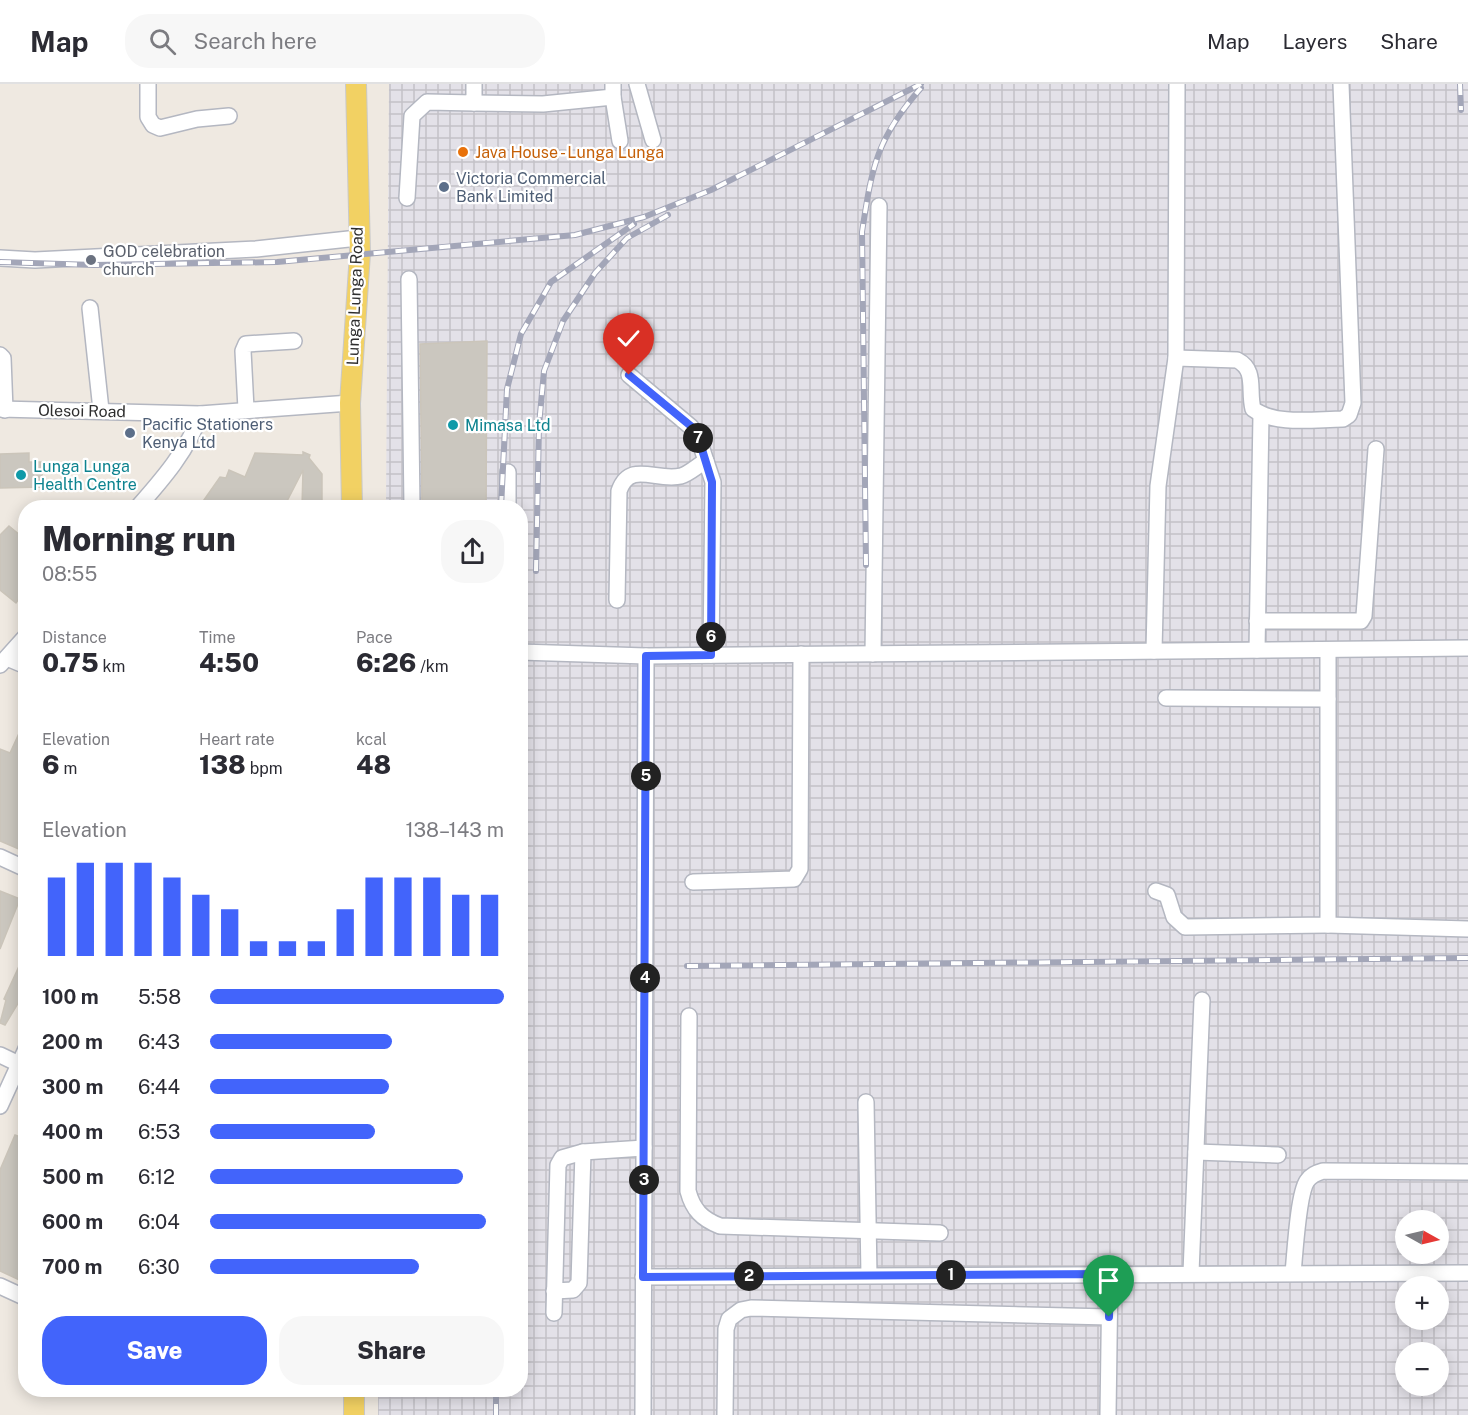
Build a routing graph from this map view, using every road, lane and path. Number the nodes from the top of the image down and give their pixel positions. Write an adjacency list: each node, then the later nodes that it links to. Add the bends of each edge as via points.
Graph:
1 (148, 84): 9 (street, via 148,117 160,128)
2 (356, 84): 14 (main road, Lunga Lunga Road)
3 (474, 84): 8 (street)
4 (637, 84): 10 (street)
5 (1177, 84): 20 (street)
6 (1341, 84): 27 (street, via 1353,403 1343,419)
7 (613, 91): 8 (street, via 543,104); 11 (street)
8 (474, 103): 12 (street, via 427,102 412,116)
9 (229, 116)
10 (653, 140)
11 (620, 141)
12 (407, 198)
13 (879, 206): 44 (street)
14 (358, 238): 15 (street, via 256,249 35,260); 22 (main road, Lunga Lunga Road)
15 (0, 258)
16 (410, 279): 33 (street)
17 (90, 308): 25 (street)
18 (294, 341): 23 (street, via 246,344)
19 (0, 355): 24 (street)
20 (1176, 358): 27 (street, via 1243,363 1250,374 1253,408); 41 (street, via 1158,486)
21 (629, 375): 29 (street, via 692,427)
22 (350, 403): 23 (street, Olesoi Road); 32 (main road, Lunga Lunga Road)
23 (246, 409): 26 (street, Olesoi Road)
24 (2, 410): 25 (street, Olesoi Road)
25 (101, 410): 26 (street, Olesoi Road)
26 (200, 414): 31 (street)
27 (1261, 415): 36 (street)
28 (1376, 449): 36 (street, via 1361,621)
29 (706, 461): 35 (street, via 682,476 631,474 623,480 619,491); 45 (street, via 712,482)
30 (508, 472): 34 (street)
31 (147, 500)
32 (352, 500)
33 (412, 500)
34 (508, 500)
35 (617, 600)
36 (1257, 621): 39 (street)
37 (18, 645): 47 (street)
38 (1468, 648): 40 (street)
39 (1257, 650): 40 (street); 41 (street)
40 (1328, 650): 50 (street)
41 (1154, 651): 44 (street)
42 (528, 652): 46 (street)
43 (801, 654): 44 (street); 45 (street); 53 (street, via 800,869 795,879)
44 (873, 654)
45 (711, 655): 46 (street)
46 (646, 656): 64 (street)
47 (3, 661): 48 (street)
48 (18, 664)
49 (1166, 698): 50 (street)
50 (1328, 699): 55 (street)
51 (0, 857): 52 (street)
52 (18, 865)
53 (693, 882)
54 (1156, 891): 55 (street, via 1167,895 1174,917 1185,927)
55 (1328, 925): 56 (street)
56 (1468, 930)
57 (1202, 1000): 66 (street)
58 (689, 1016): 69 (street, via 688,1191 692,1204 705,1220 720,1226)
59 (0, 1055): 60 (street)
60 (18, 1064)
61 (18, 1066): 63 (street)
62 (866, 1102): 69 (street)
63 (0, 1106)
64 (644, 1148): 65 (street); 76 (street)
65 (584, 1152): 78 (street, via 568,1154 558,1166); 78 (street, via 579,1283 573,1290)
66 (1196, 1152): 67 (street); 71 (street)
67 (1278, 1155)
68 (1468, 1172): 72 (street, via 1323,1171 1313,1175 1305,1182 1302,1195)
69 (868, 1230): 70 (street); 75 (street)
70 (940, 1233)
71 (1191, 1273): 72 (street); 74 (street)
72 (1293, 1273): 73 (street)
73 (1468, 1273)
74 (1110, 1274): 75 (street); 81 (street)
75 (869, 1275): 76 (street)
76 (643, 1277): 84 (street)
77 (0, 1286): 79 (street)
78 (554, 1291): 80 (street)
79 (18, 1294)
80 (554, 1312)
81 (1109, 1317): 85 (street, via 741,1310 729,1319 726,1329); 86 (street)
82 (354, 1397): 83 (main road)
83 (354, 1415)
84 (643, 1415)
85 (725, 1415)
86 (1108, 1415)

